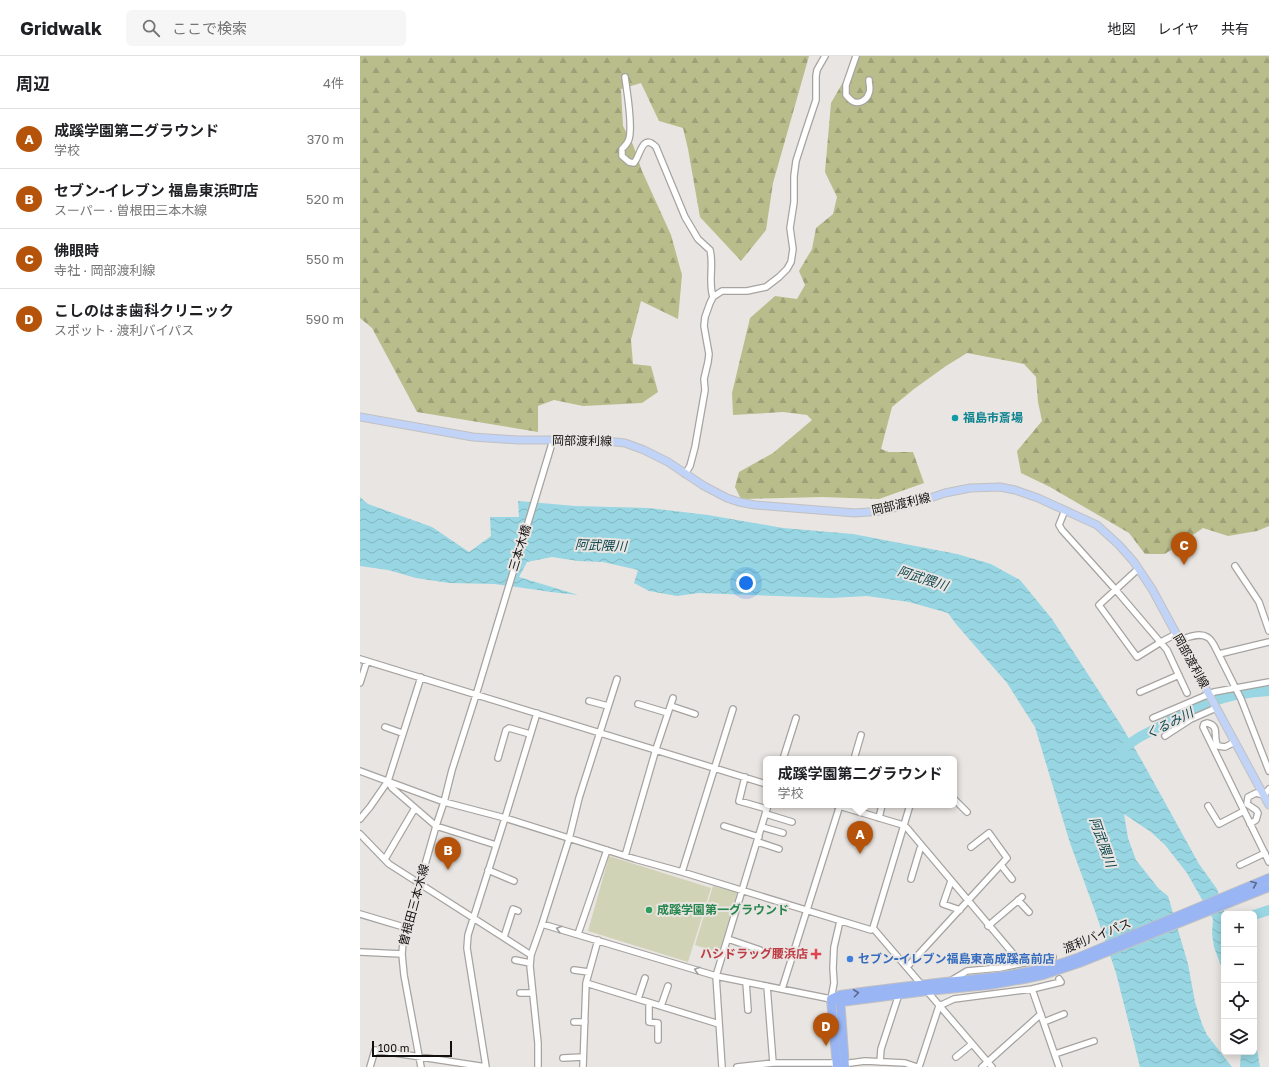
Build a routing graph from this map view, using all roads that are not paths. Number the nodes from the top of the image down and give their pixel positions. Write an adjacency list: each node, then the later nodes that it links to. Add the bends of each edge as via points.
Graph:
1 (825, 56): 5 (street, via 817,70 816,100 796,161 790,228 793,248 790,264 766,287 747,291 722,291)
2 (856, 56): 4 (street, via 846,85 846,95 853,102 863,101 870,92)
3 (625, 77): 5 (street, via 630,135 622,149 622,156 628,162 634,162 641,147 649,142 656,147 685,217 698,239 710,250)
4 (869, 80)
5 (712, 297): 8 (street, via 704,323 709,360 704,379 705,390 695,447)
6 (360, 417): 7 (main road, 岡部渡利線, via 474,437 500,440)
7 (553, 440): 8 (main road, 岡部渡利線, via 625,443 668,462); 18 (street, 三本木橋)
8 (685, 474): 9 (main road, 岡部渡利線, via 727,498 755,505 849,513 876,512 945,493 994,487 1015,490)
9 (1065, 510): 11 (main road, 岡部渡利線, via 1096,525 1108,534); 12 (street, via 1059,524 1062,530)
10 (1235, 566): 13 (street, via 1259,602)
11 (1138, 569): 12 (street); 14 (main road, 岡部渡利線)
12 (1115, 589): 15 (street); 15 (street, via 1099,605 1137,657)
13 (1269, 631)
14 (1178, 637): 15 (street); 17 (street, via 1208,637); 29 (main road, 岡部渡利線)
15 (1161, 642): 21 (street)
16 (1269, 642): 17 (street)
17 (1219, 654): 26 (street)
18 (488, 655): 30 (street, 曽根田三本木線)
19 (360, 659): 20 (street)
20 (367, 661): 22 (street); 25 (street)
21 (1179, 675): 27 (street); 28 (street)
22 (421, 677): 30 (street); 45 (street)
23 (617, 679): 34 (street)
24 (1269, 682): 26 (street)
25 (360, 683)
26 (1235, 687): 29 (street); 56 (street)
27 (1140, 692)
28 (1187, 693)
29 (1209, 694): 36 (main road, 岡部渡利線); 42 (street)
30 (476, 695): 38 (street); 61 (street, 曽根田三本木線)
31 (673, 698): 35 (street)
32 (589, 701): 34 (street)
33 (638, 704): 39 (street)
34 (608, 706): 44 (street)
35 (671, 706): 39 (street); 40 (street)
36 (1216, 707): 48 (street); 49 (main road, 岡部渡利線)
37 (733, 709): 54 (street)
38 (537, 713): 44 (street); 46 (street)
39 (668, 713): 50 (street)
40 (695, 714)
41 (796, 718): 51 (street)
42 (1153, 718)
43 (384, 727): 45 (street)
44 (600, 732): 50 (street); 85 (street)
45 (402, 733): 58 (street)
46 (530, 734): 53 (street, via 509,728 506,730); 74 (street)
47 (861, 735): 52 (street)
48 (1164, 736)
49 (1235, 742): 60 (main road, 岡部渡利線); 72 (street, via 1225,747 1218,746 1214,726 1204,724 1203,727)
50 (656, 749): 54 (street); 93 (street)
51 (784, 756)
52 (855, 756)
53 (498, 758)
54 (715, 768): 57 (street); 99 (street)
55 (360, 771): 58 (street)
56 (1269, 771)
57 (745, 777): 59 (street); 66 (street, via 739,801)
58 (388, 780): 61 (street); 65 (street, via 392,788); 76 (street)
59 (763, 783)
60 (1266, 792): 63 (main road, 岡部渡利線); 78 (street, via 1248,797 1247,804 1258,813 1256,820)
61 (444, 802): 74 (street); 80 (street, 曽根田三本木線)
62 (957, 802): 73 (street)
63 (1269, 805)
64 (1208, 806): 72 (street, via 1219,824)
65 (416, 808): 80 (street); 94 (street)
66 (763, 808)
67 (837, 808): 112 (street)
68 (847, 808): 75 (street)
69 (881, 808): 75 (street)
70 (909, 808): 79 (street)
71 (767, 809): 77 (street); 82 (street)
72 (1244, 811): 78 (street)
73 (967, 812)
74 (505, 818): 85 (street); 87 (street)
75 (879, 818): 79 (street)
76 (360, 819)
77 (792, 822)
78 (1250, 824): 92 (street)
79 (903, 825): 88 (street); 120 (street)
80 (436, 826): 87 (street); 105 (street, 曽根田三本木線)
81 (724, 826): 86 (street)
82 (762, 827): 83 (street); 86 (street)
83 (783, 833)
84 (360, 834): 94 (street)
85 (569, 838): 91 (street); 117 (street)
86 (758, 840): 90 (street); 107 (street)
87 (496, 845): 98 (street)
88 (922, 846): 101 (street); 103 (street)
89 (971, 847): 96 (street, via 989,833 1008,858)
90 (779, 849)
91 (607, 850): 93 (street); 121 (street)
92 (1265, 853): 95 (street); 97 (street)
93 (625, 856): 99 (street)
94 (385, 859): 105 (street)
95 (1269, 862)
96 (1001, 865): 102 (street); 109 (street)
97 (1240, 865)
98 (488, 870): 104 (street); 115 (street)
99 (682, 872): 107 (street)
100 (1269, 878): 108 (highway, 渡利バイパス, one-way to 100)
101 (911, 879)
102 (1012, 879)
103 (951, 881): 109 (street); 110 (street, via 943,904)
104 (514, 882)
105 (420, 884): 115 (street); 119 (street, 曽根田三本木線)
106 (1269, 887): 108 (highway, 渡利バイパス)
107 (742, 890): 112 (street); 123 (street)
108 (1241, 894): 131 (highway, 渡利バイパス)
109 (968, 902): 110 (street); 118 (street)
110 (960, 910): 134 (street)
111 (518, 911): 122 (street, via 513,909)
112 (806, 911): 116 (street); 147 (street)
113 (1029, 912): 118 (street, via 1020,898)
114 (360, 914): 119 (street)
115 (473, 917): 122 (street); 180 (street, via 466,948)
116 (840, 921): 120 (street, via 871,930); 143 (street, via 834,947)
117 (542, 924): 121 (street, one-way to 117); 128 (street)
118 (988, 926): 133 (street)
119 (407, 928): 127 (street, 曽根田三本木線)
120 (873, 928): 134 (street)
121 (578, 934): 124 (street)
122 (504, 937): 128 (street)
123 (728, 939): 125 (street); 137 (street)
124 (598, 940): 136 (street); 137 (street, one-way to 124)
125 (760, 950)
126 (360, 952): 127 (street)
127 (402, 954): 169 (street, 曽根田三本木線)
128 (531, 955): 132 (street)
129 (1053, 957): 133 (street)
130 (515, 960): 132 (street)
131 (1078, 961): 141 (highway, 渡利バイパス, via 992,978); 146 (highway, 渡利バイパス, via 1063,970 1024,980 989,985)
132 (530, 963): 150 (street)
133 (1021, 964): 141 (street, via 967,971)
134 (907, 967): 146 (street)
135 (574, 970): 136 (street)
136 (589, 972): 142 (street)
137 (716, 976): 140 (street); 164 (street)
138 (645, 978): 153 (street)
139 (1059, 980): 148 (street, via 1061,982)
140 (746, 982): 145 (street); 158 (street)
141 (948, 982): 146 (highway, 渡利バイパス)
142 (586, 983): 153 (street); 162 (street)
143 (834, 984): 152 (street); 154 (street)
144 (668, 986): 156 (street)
145 (767, 986): 147 (street); 175 (street)
146 (924, 988): 151 (highway, 渡利バイパス); 152 (highway, 渡利バイパス, one-way to 146); 157 (street)
147 (782, 989): 154 (street)
148 (1032, 989): 157 (street, via 954,998); 159 (street)
149 (520, 993): 150 (street)
150 (532, 993): 181 (street)
151 (899, 994): 152 (highway, 渡利バイパス); 173 (street, via 881,1049)
152 (840, 998): 154 (highway, 渡利バイパス); 177 (highway)
153 (638, 999): 155 (street)
154 (831, 999): 177 (highway)
155 (649, 1003): 156 (street); 165 (street, via 649,1022 658,1023)
156 (661, 1006): 164 (street)
157 (939, 1006): 167 (street); 185 (street)
158 (748, 1010)
159 (1041, 1014): 163 (street); 174 (street)
160 (1064, 1014): 163 (street)
161 (574, 1022): 162 (street)
162 (584, 1022): 170 (street)
163 (1044, 1022): 168 (street)
164 (719, 1024): 183 (street)
165 (658, 1040)
166 (1094, 1041): 168 (street)
167 (972, 1044): 171 (street); 174 (street)
168 (1055, 1054): 188 (street)
169 (419, 1056): 178 (street, via 375,1050); 179 (street, 曽根田三本木線); 180 (street)
170 (583, 1057): 172 (street); 182 (street)
171 (956, 1057)
172 (563, 1058)
173 (880, 1062): 177 (street); 185 (street, via 905,1063)
174 (988, 1062): 186 (street); 187 (street)
175 (773, 1063): 176 (street); 184 (street)
176 (800, 1065): 177 (street)
177 (843, 1065)
178 (370, 1067)
179 (421, 1067)
180 (486, 1067)
181 (538, 1067)
182 (583, 1067)
183 (722, 1067)
184 (737, 1067)
185 (918, 1067)
186 (982, 1067)
187 (992, 1067)
188 (1059, 1067)

